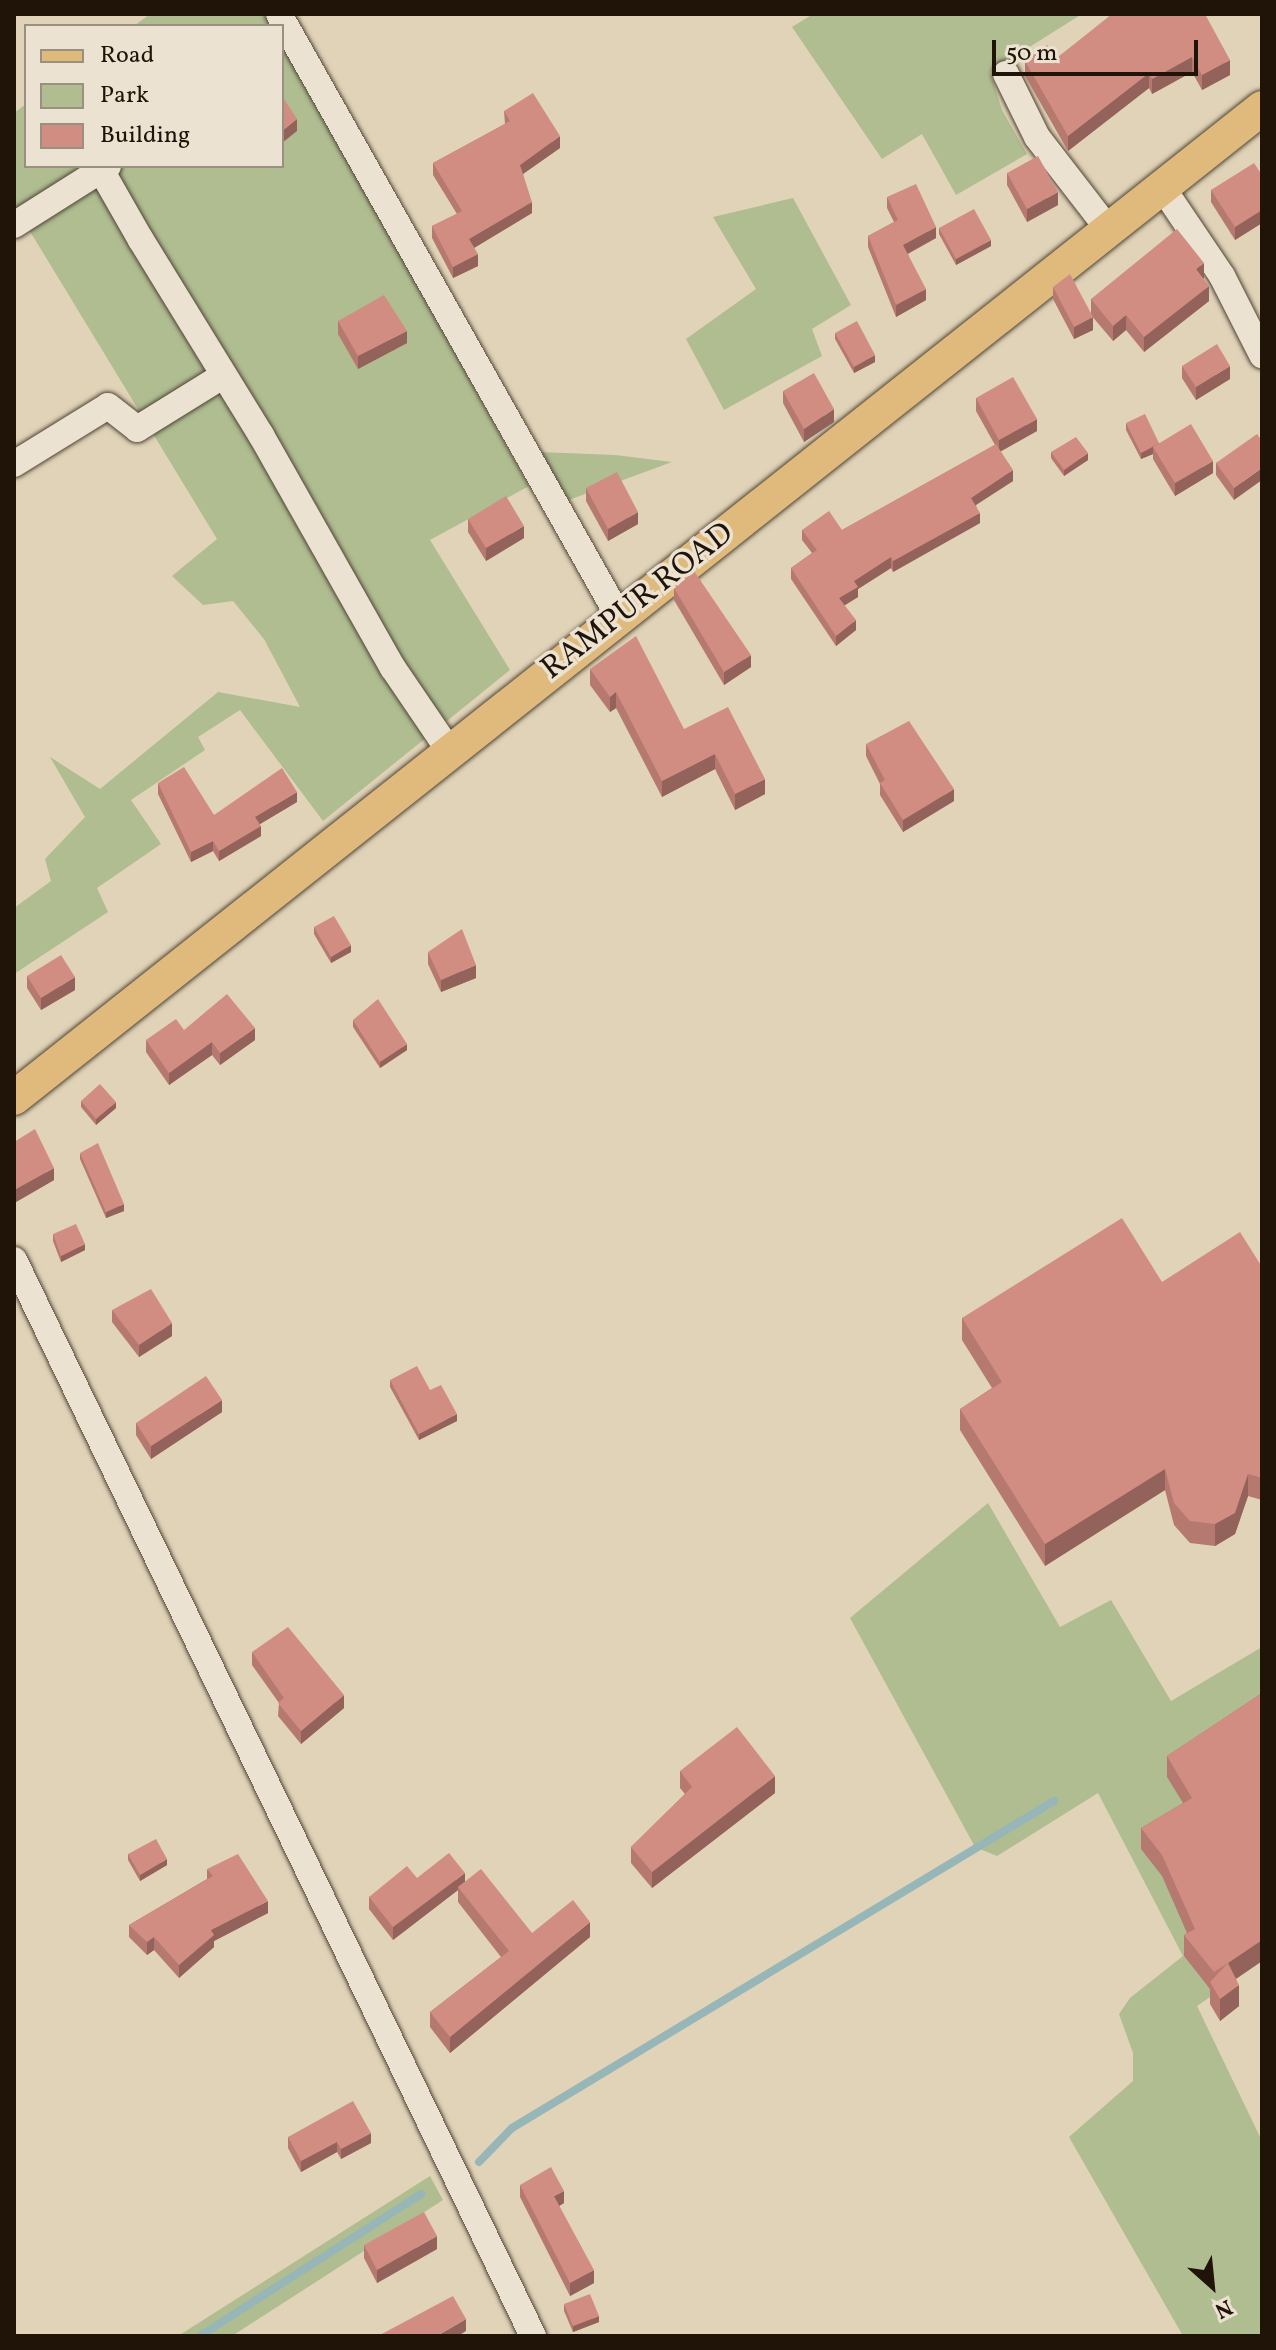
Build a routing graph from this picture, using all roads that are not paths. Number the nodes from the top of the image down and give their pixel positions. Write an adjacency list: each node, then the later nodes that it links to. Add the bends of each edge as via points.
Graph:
1 (284, 31): 2 (street)
2 (292, 59): 12 (street)
3 (1006, 74): 8 (street, via 1037,137)
4 (1262, 108): 6 (main road, RAMPUR ROAD)
5 (104, 168): 7 (street); 10 (street)
6 (1162, 187): 8 (main road, RAMPUR ROAD); 9 (street, via 1222,276)
7 (14, 225)
8 (1108, 229): 12 (main road, RAMPUR ROAD)
9 (1262, 355)
10 (224, 375): 11 (street, via 137,429 108,406); 13 (street, via 362,617)
11 (14, 464)
12 (619, 617): 13 (main road, RAMPUR ROAD)
13 (450, 752): 14 (main road, RAMPUR ROAD)
14 (14, 1098)
15 (14, 1260): 16 (street)
16 (533, 2336)

